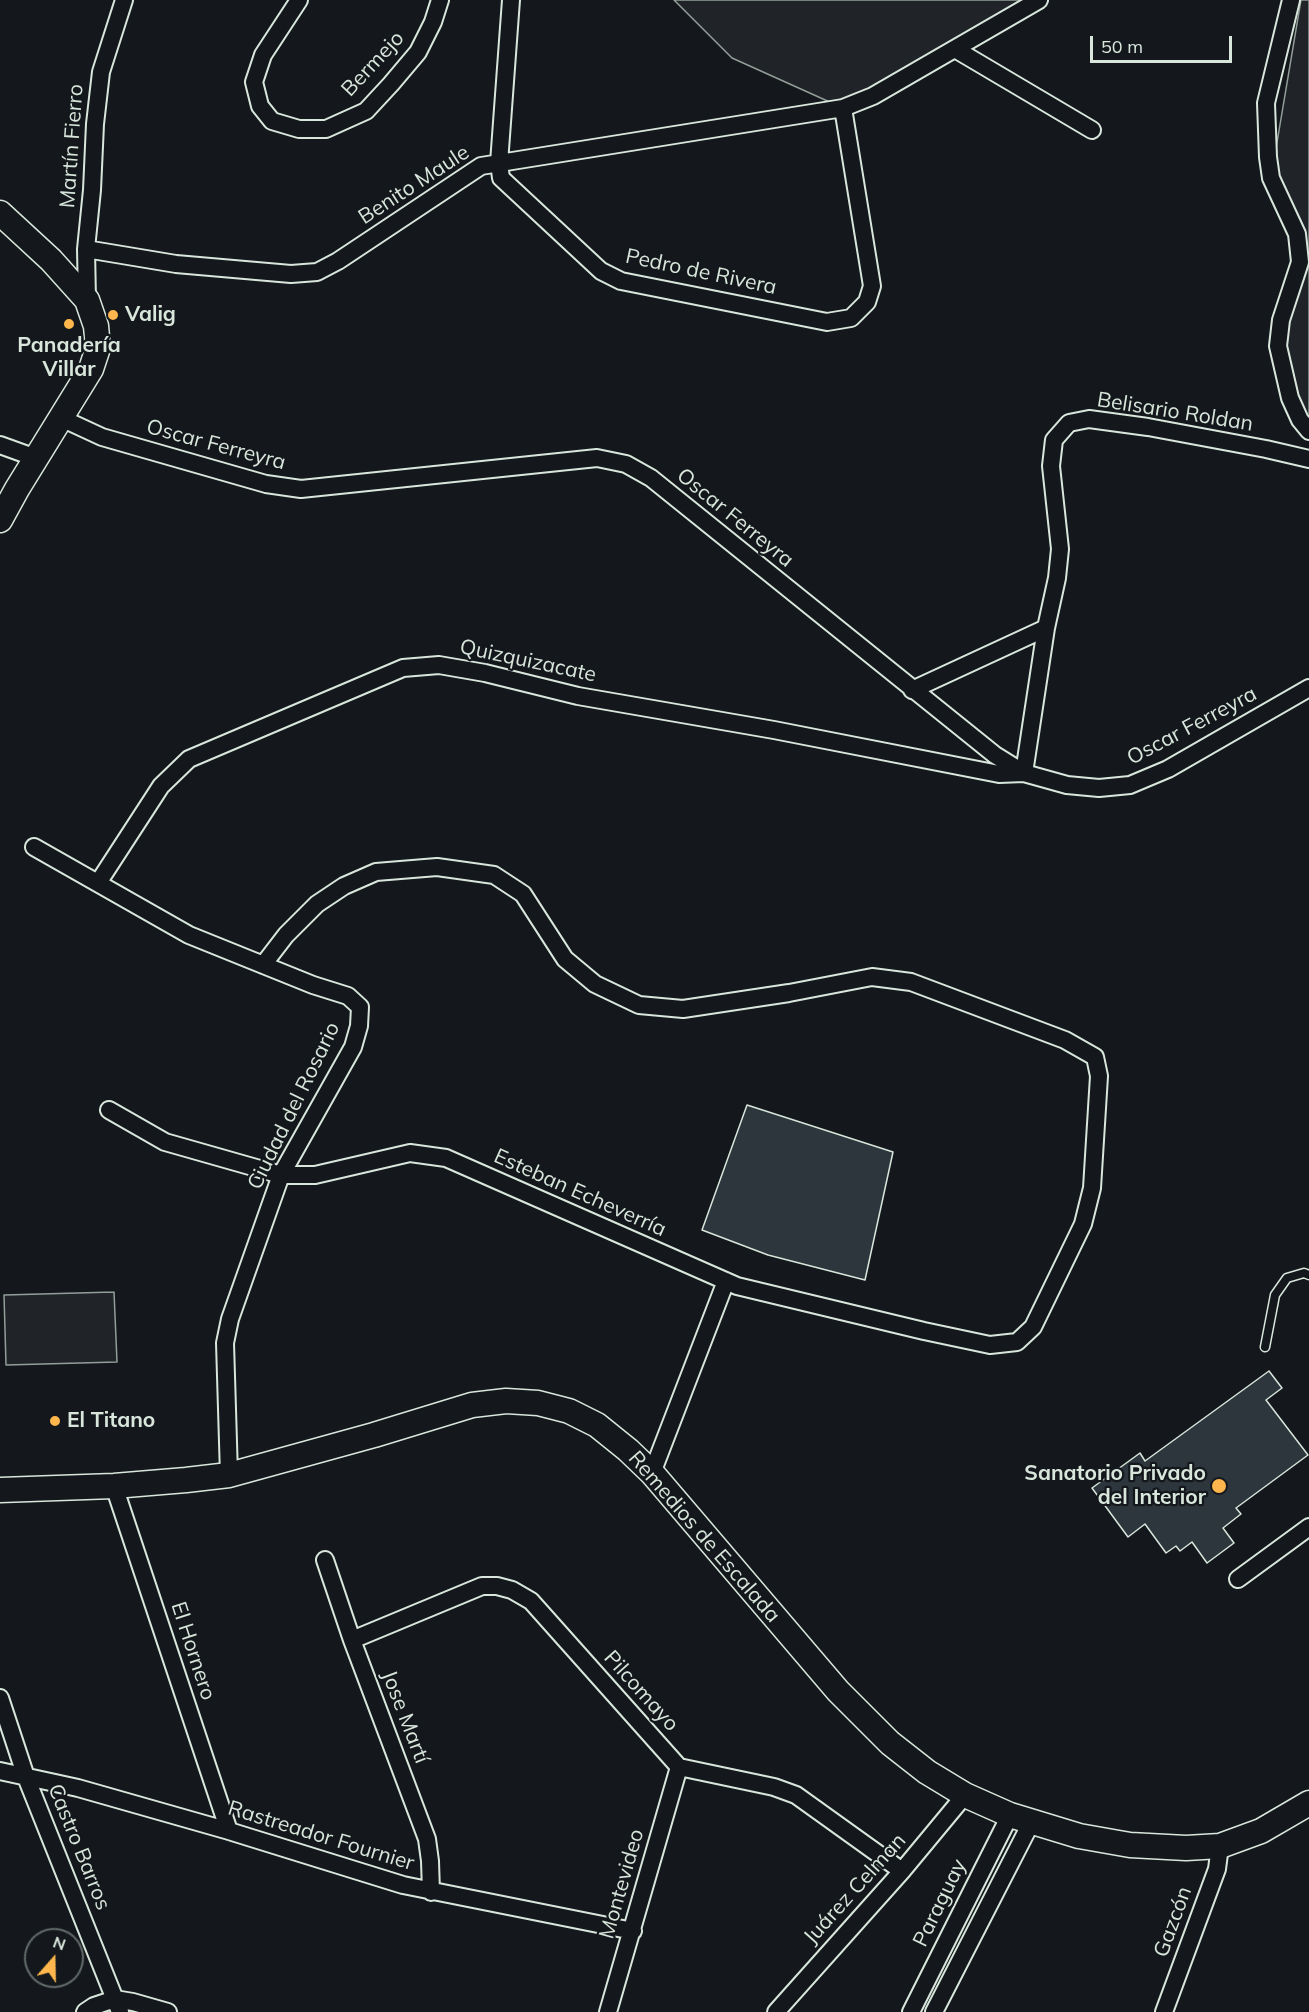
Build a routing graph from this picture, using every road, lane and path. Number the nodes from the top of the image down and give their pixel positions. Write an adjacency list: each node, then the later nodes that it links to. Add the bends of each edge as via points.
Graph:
1 (124, 0): 12 (street, Martín Fierro, via 101,72)
2 (299, 0): 3 (street, Bermejo, via 263,54 254,82 260,106 272,120 298,129 326,129 366,111 418,52)
3 (440, 0)
4 (511, 0): 10 (street)
5 (1039, 0): 7 (street, Benito Maule)
6 (1291, 0): 15 (street, via 1266,103 1268,158 1271,178 1297,234 1300,262 1281,320 1278,346 1290,398)
7 (955, 49): 8 (street, Benito Maule, via 873,96); 9 (street)
8 (843, 108): 10 (street, Benito Maule); 10 (street, Pedro de Rivera, via 872,286 867,302 851,318 827,322 621,281 601,271 501,178)
9 (1092, 130)
10 (499, 163): 12 (street, Benito Maule, via 481,166 317,272 291,274 176,264)
11 (0, 213): 13 (main road)
12 (86, 249): 13 (street, Martín Fierro)
13 (87, 300): 14 (main road, via 98,348 92,369)
14 (61, 418): 17 (main road); 22 (street, Oscar Ferreyra, via 102,437 266,484 301,489 597,458 626,464 651,478)
15 (1309, 431)
16 (0, 445): 17 (street)
17 (36, 458): 19 (main road)
18 (1309, 459): 20 (street, Belisario Roldan, via 1148,427 1089,419 1069,423 1054,440 1050,466 1060,549)
19 (0, 520)
20 (1046, 628): 22 (street); 23 (street, Belisario Roldan)
21 (1309, 688): 23 (street, Oscar Ferreyra, via 1168,769 1130,785 1067,785)
22 (912, 690): 23 (street, Oscar Ferreyra, via 994,755)
23 (1024, 773): 25 (street, Quizquizacate, via 999,774 578,696 439,665 403,668 189,759 161,786)
24 (34, 847): 25 (street, Ciudad del Rosario)
25 (98, 883): 26 (street, Ciudad del Rosario, via 189,935)
26 (263, 965): 28 (street, Ciudad del Rosario, via 348,996 360,1007 353,1047); 30 (street, Esteban Echeverría, via 317,904 344,886 375,872 437,867 494,875 504,881 522,894 565,959 595,984 639,1005 682,1009 872,977 911,982 1065,1040 1095,1057 1100,1076 1092,1188 1083,1224 1033,1326 1017,1342 990,1345 913,1329)
27 (109, 1110): 28 (street, Esteban Echeverría, via 165,1142)
28 (281, 1175): 30 (street, Esteban Echeverría, via 315,1175 410,1153 446,1158); 33 (street, Ciudad del Rosario, via 225,1343)
29 (1309, 1275): 31 (lane, via 1287,1278 1275,1295)
30 (726, 1281): 32 (street)
31 (1265, 1347)
32 (652, 1473): 33 (main road, Remedios de Escalada, via 597,1425 569,1411 538,1403 506,1401 472,1405); 44 (main road, Remedios de Escalada, via 846,1699 890,1743 927,1772)
33 (229, 1475): 34 (main road, Remedios de Escalada)
34 (114, 1486): 35 (main road, Remedios de Escalada); 47 (street, El Hornero)
35 (0, 1490)
36 (1309, 1527): 38 (street)
37 (325, 1560): 39 (street, Jose Martí)
38 (1238, 1579)
39 (352, 1640): 41 (street, Pilcomayo, via 482,1586 512,1590 531,1601); 50 (street, Jose Martí, via 427,1839)
40 (0, 1698): 43 (street, Castro Barros)
41 (678, 1767): 49 (street, via 796,1795); 51 (street, Montevideo)
42 (0, 1771): 43 (street, Rastreador Fournier)
43 (26, 1777): 47 (street, Rastreador Fournier); 52 (street, Castro Barros)
44 (966, 1795): 46 (main road, Remedios de Escalada); 49 (street, Juárez Celman)
45 (1309, 1803): 48 (main road, Remedios de Escalada, via 1261,1831)
46 (1021, 1818): 48 (main road, Remedios de Escalada, via 1079,1836 1130,1845); 57 (street, Paraguay); 58 (street, Paraguay)
47 (229, 1831): 50 (street, Rastreador Fournier)
48 (1220, 1846): 59 (street, Gazcón, via 1217,1869)
49 (902, 1871): 56 (street, Juárez Celman)
50 (431, 1892): 51 (street, Rastreador Fournier)
51 (633, 1931): 55 (street, Montevideo)
52 (117, 2006): 53 (street, via 94,2006); 54 (street, via 133,2002)
53 (85, 2012)
54 (168, 2012)
55 (608, 2012)
56 (776, 2012)
57 (911, 2012)
58 (934, 2012)
59 (1164, 2012)

